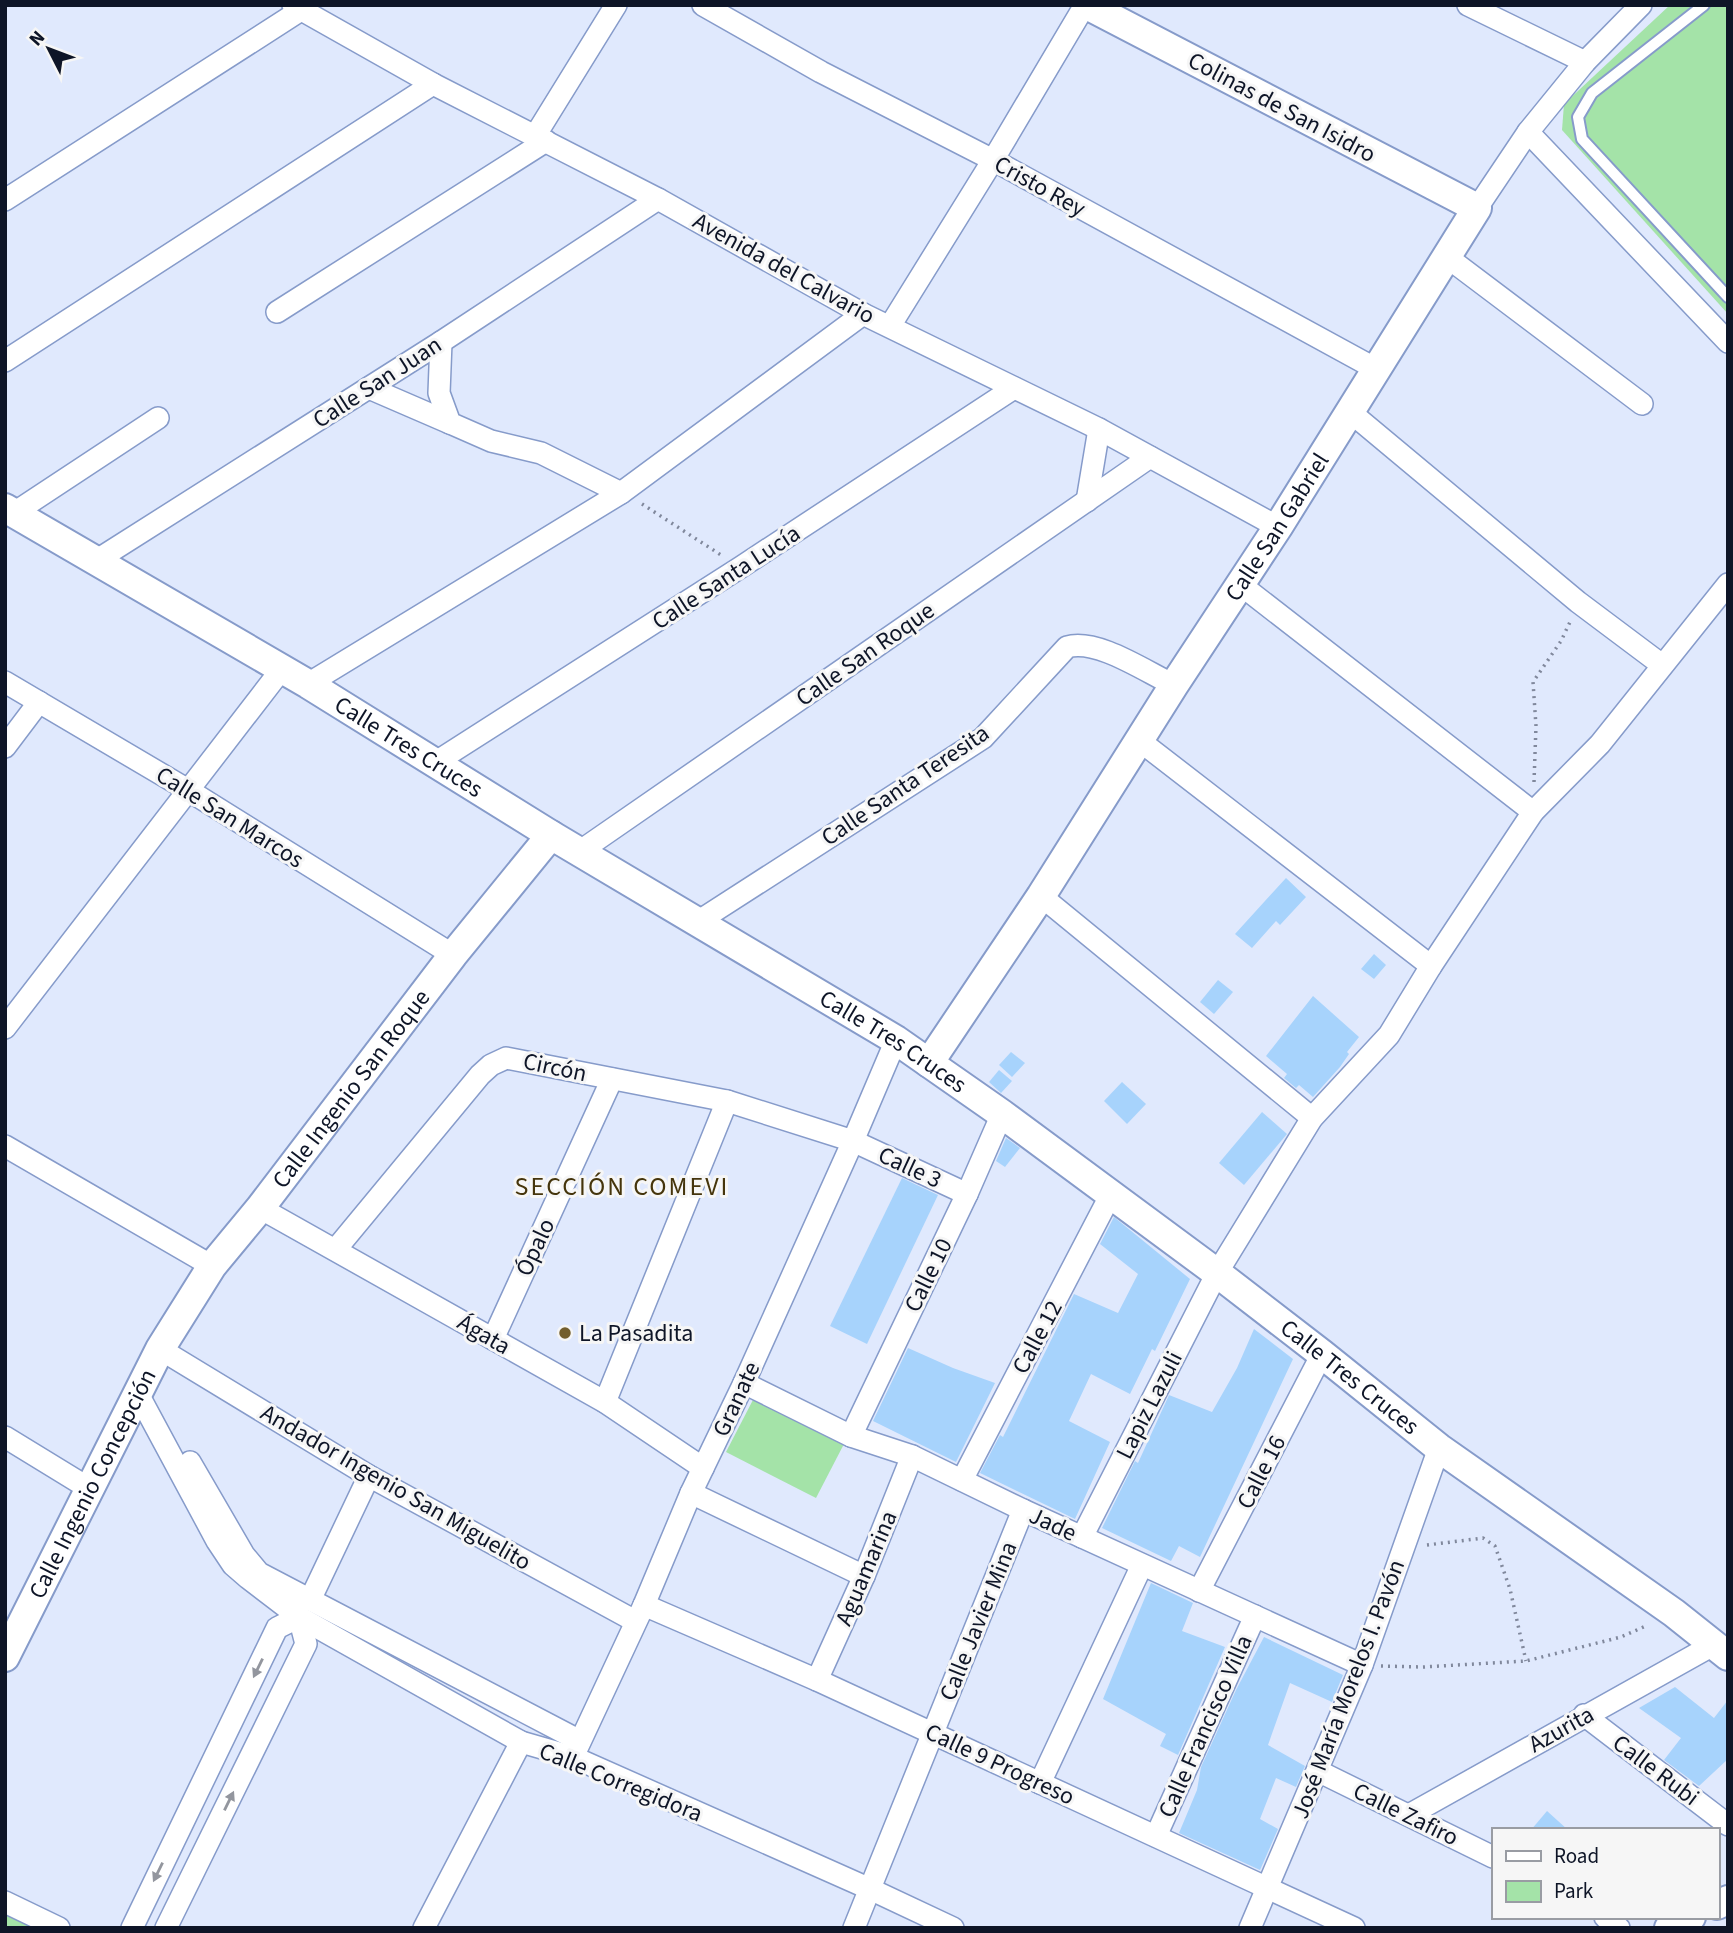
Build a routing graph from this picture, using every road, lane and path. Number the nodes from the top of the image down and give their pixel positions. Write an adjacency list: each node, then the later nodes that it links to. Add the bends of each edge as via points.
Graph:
1 (616, 5): 11 (street)
2 (703, 5): 12 (street, Cristo Rey)
3 (1086, 5): 12 (street); 15 (street, Colinas de San Isidro)
4 (1468, 5): 8 (street)
5 (1641, 5): 8 (street, Calle San Gabriel)
6 (1703, 5): 17 (lane, via 1592,93 1578,117 1582,139)
7 (297, 8): 9 (street, Avenida del Calvario); 14 (street)
8 (1585, 62): 10 (street, Calle San Gabriel)
9 (433, 84): 11 (street, Avenida del Calvario); 23 (street)
10 (1528, 132): 15 (street, Calle San Gabriel); 22 (street)
11 (541, 139): 13 (street, Avenida del Calvario); 18 (street)
12 (993, 160): 20 (street); 24 (street, Cristo Rey)
13 (658, 199): 19 (street, Avenida del Calvario); 21 (street, Calle San Juan)
14 (5, 200)
15 (1477, 208): 16 (street, Calle San Gabriel)
16 (1447, 257): 24 (street, Calle San Gabriel); 27 (street)
17 (1728, 297)
18 (277, 312)
19 (863, 314): 20 (street, Avenida del Calvario); 33 (street)
20 (890, 326): 26 (street, Avenida del Calvario)
21 (441, 342): 25 (street, Calle San Juan); 30 (street, via 439,393)
22 (1728, 342)
23 (5, 361)
24 (1376, 369): 28 (street, Calle San Gabriel)
25 (369, 388): 30 (street); 37 (street, Calle San Juan)
26 (1014, 388): 31 (street, Avenida del Calvario); 38 (street, Calle Santa Lucía)
27 (1642, 404)
28 (1349, 411): 36 (street, Calle San Gabriel); 41 (street)
29 (158, 418): 35 (street)
30 (450, 424): 33 (street, via 491,442 541,453)
31 (1099, 429): 32 (street, Avenida del Calvario); 34 (street)
32 (1150, 457): 34 (street, Calle San Roque); 36 (street, Avenida del Calvario)
33 (621, 493): 38 (path); 45 (street)
34 (1087, 501): 54 (street, Calle San Roque)
35 (10, 511): 37 (street, Calle Tres Cruces)
36 (1278, 527): 40 (street, Calle San Gabriel)
37 (94, 562): 43 (street, Calle Tres Cruces)
38 (741, 567): 50 (street, Calle Santa Lucía)
39 (1728, 584): 42 (street, Lapiz Lazuli)
40 (1241, 585): 46 (street, Calle San Gabriel); 52 (street)
41 (1578, 602): 42 (street); 52 (path, via 1561,641 1533,682)
42 (1662, 666): 52 (street, Lapiz Lazuli, via 1600,744)
43 (281, 670): 45 (street, Calle Tres Cruces); 51 (street)
44 (5, 682): 47 (street, Calle San Marcos)
45 (308, 684): 50 (street, Calle Tres Cruces)
46 (1174, 685): 48 (street, Calle San Gabriel); 56 (street, Calle Santa Teresita, via 1106,652 1084,645 1067,647 983,738)
47 (39, 702): 49 (street); 51 (street, Calle San Marcos)
48 (1140, 741): 55 (street, Calle San Gabriel); 58 (street)
49 (5, 747)
50 (436, 762): 53 (street, Calle Tres Cruces)
51 (188, 790): 57 (street, Calle San Marcos); 59 (street)
52 (1533, 812): 58 (street, Lapiz Lazuli)
53 (551, 835): 54 (street, Calle Tres Cruces); 57 (street, Calle Ingenio San Roque)
54 (579, 852): 56 (street, Calle Tres Cruces)
55 (1041, 896): 61 (street, Calle San Gabriel); 65 (street)
56 (699, 921): 60 (street, Calle Tres Cruces)
57 (453, 956): 70 (street, Calle Ingenio San Roque)
58 (1431, 966): 65 (street, Lapiz Lazuli, via 1389,1035)
59 (5, 1028)
60 (896, 1040): 61 (street, Calle Tres Cruces); 66 (street, Granate)
61 (929, 1063): 64 (street, Calle Tres Cruces)
62 (612, 1079): 63 (street, Circón); 71 (street, Circón, via 500,1059); 74 (street, Ópalo)
63 (727, 1101): 66 (street, Circón); 79 (street)
64 (1002, 1114): 68 (street, Calle 10); 69 (street, Calle Tres Cruces)
65 (1312, 1118): 73 (street, Lapiz Lazuli)
66 (853, 1141): 68 (street, Calle 3); 77 (street, Granate)
67 (5, 1146): 72 (street)
68 (967, 1194): 80 (street, Calle 10)
69 (1111, 1194): 73 (street, Calle Tres Cruces); 87 (street, Calle 12)
70 (260, 1208): 71 (street, Ágata); 72 (street, Calle Ingenio San Roque)
71 (336, 1249): 74 (street, Ágata)
72 (212, 1266): 75 (street, Calle Ingenio San Roque)
73 (1217, 1273): 76 (street, Calle Tres Cruces); 91 (street, Lapiz Lazuli)
74 (493, 1339): 79 (street, Ágata)
75 (160, 1349): 78 (street, Calle Ingenio Concepción); 86 (street, Andador Ingenio San Miguelito)
76 (1322, 1354): 82 (street, Calle Tres Cruces); 95 (street, Calle 16)
77 (744, 1383): 80 (street, Jade); 85 (street, Granate)
78 (138, 1394): 88 (street, Calle Ingenio Concepción); 96 (street, via 225,1554 248,1578)
79 (605, 1402): 85 (street, Ágata)
80 (851, 1436): 83 (street, Jade)
81 (5, 1437): 88 (street)
82 (1439, 1448): 92 (street, José María Morelos I. Pavón); 98 (street, Calle Tres Cruces)
83 (912, 1456): 87 (street, Jade); 94 (street, Aguamarina)
84 (190, 1462): 96 (street, via 254,1569)
85 (703, 1468): 89 (street, Granate)
86 (369, 1476): 96 (street); 97 (street, Andador Ingenio San Miguelito)
87 (962, 1480): 90 (street, Jade)
88 (90, 1489): 101 (street, Calle Ingenio Concepción)
89 (691, 1493): 94 (street); 97 (street, Granate)
90 (1023, 1510): 91 (street, Jade); 106 (street, Calle Javier Mina)
91 (1082, 1537): 93 (street, Jade)
92 (1404, 1546): 102 (path, via 1483,1538 1495,1545); 103 (street, José María Morelos I. Pavón)
93 (1142, 1564): 95 (street, Jade); 110 (street)
94 (864, 1576): 104 (street, Aguamarina)
95 (1199, 1591): 99 (street, Jade)
96 (305, 1609): 107 (street, Calle Corregidora); 108 (street); 120 (street, one-way to 120, via 277,1628); 121 (street, one-way to 96, via 306,1644)
97 (639, 1613): 104 (street, Calle 9 Progreso); 108 (street, Granate)
98 (1674, 1613): 100 (street, Calle Tres Cruces); 102 (path, via 1622,1637)
99 (1255, 1616): 103 (street, Jade); 113 (street, Calle Francisco Villa)
100 (1721, 1650): 105 (street, Azurita)
101 (5, 1657)
102 (1526, 1661): 103 (path)
103 (1362, 1665): 109 (street, José María Morelos I. Pavón)
104 (817, 1680): 106 (street, Calle 9 Progreso)
105 (1584, 1715): 111 (street, Azurita); 112 (street, Calle Rubi)
106 (932, 1733): 110 (street, Calle 9 Progreso); 116 (street, Calle Javier Mina)
107 (521, 1742): 108 (street, Calle Corregidora); 122 (street)
108 (576, 1749): 116 (street, Calle Corregidora)
109 (1318, 1771): 111 (street, Calle Zafiro); 115 (street, José María Morelos I. Pavón)
110 (1040, 1783): 113 (street, Calle 9 Progreso)
111 (1409, 1815): 114 (street, Calle Zafiro)
112 (1728, 1825)
113 (1156, 1836): 115 (street, Calle 9 Progreso)
114 (1492, 1856)
115 (1268, 1888): 125 (street, José María Morelos I. Pavón); 126 (street, Calle 9 Progreso)
116 (870, 1889): 123 (street, Calle Javier Mina); 124 (street, Calle Corregidora)
117 (5, 1902): 119 (street)
118 (1687, 1919): 127 (street)
119 (59, 1928)
120 (132, 1928)
121 (166, 1928)
122 (424, 1928)
123 (854, 1928)
124 (953, 1928)
125 (1250, 1928)
126 (1354, 1928)
127 (1669, 1928)

